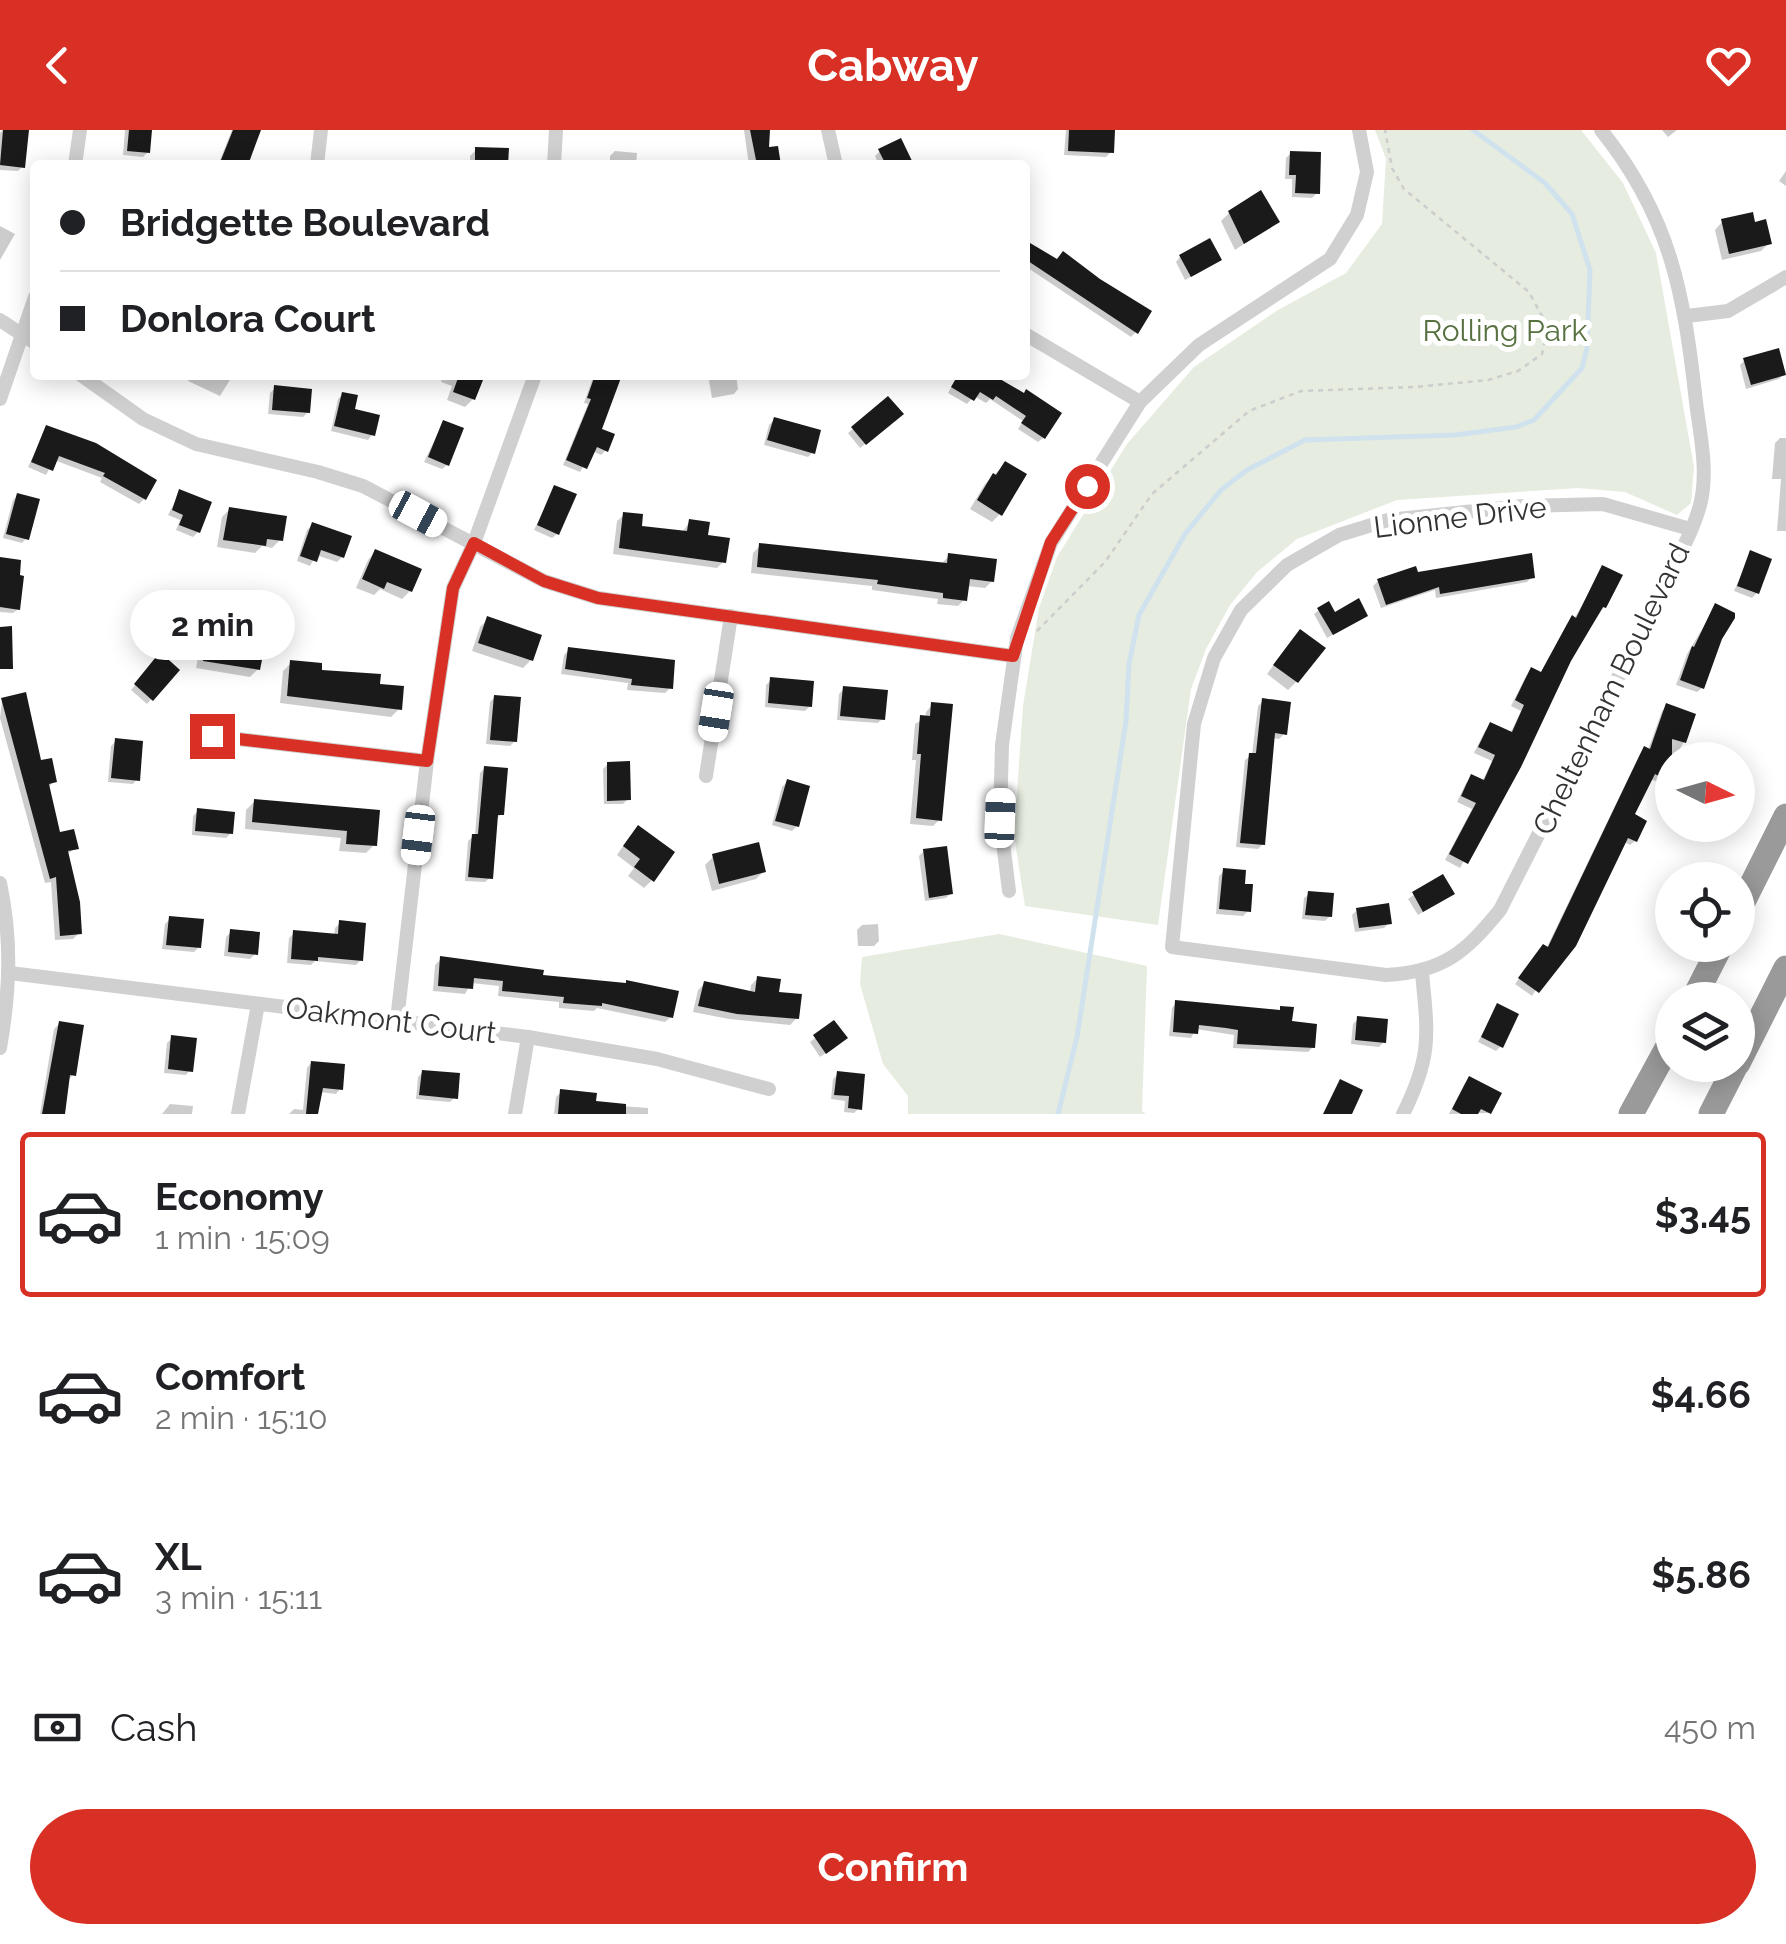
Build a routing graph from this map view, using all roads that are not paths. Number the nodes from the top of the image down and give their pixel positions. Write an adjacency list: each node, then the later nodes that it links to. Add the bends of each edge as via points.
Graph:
1 (80, 130): 7 (street)
2 (321, 130): 8 (street)
3 (556, 130): 9 (street)
4 (828, 130): 10 (street)
5 (1359, 130): 19 (street, via 1367,172 1357,215 1330,259 1199,346)
6 (1601, 130): 12 (street, Cheltenham Boulevard, via 1646,196 1668,246)
7 (75, 160)
8 (318, 160)
9 (554, 160)
10 (835, 160)
11 (1786, 277): 12 (street, via 1728,311)
12 (1686, 316): 20 (street, Cheltenham Boulevard, via 1705,473)
13 (0, 320): 15 (street)
14 (1030, 337): 19 (street)
15 (29, 338): 18 (street)
16 (88, 380): 21 (street, via 143,419 196,444 363,486)
17 (534, 380): 21 (street)
18 (0, 399)
19 (1140, 402): 23 (street, via 1051,542)
20 (1690, 529): 32 (street, Cheltenham Boulevard, via 1500,910 1470,946); 32 (street, Lionne Drive, via 1604,504 1388,520 1339,536 1287,565 1241,610 1214,658 1194,724 1172,946)
21 (474, 543): 22 (street, via 544,581 598,598); 25 (street, via 453,588)
22 (731, 616): 23 (street); 26 (street)
23 (1013, 656): 30 (street, via 1000,818)
24 (212, 736): 25 (street)
25 (427, 761): 35 (street)
26 (706, 776)
27 (1786, 816): 28 (highway)
28 (1755, 878)
29 (0, 882): 33 (street)
30 (1008, 891)
31 (1786, 968): 36 (highway)
32 (1422, 973): 44 (street, via 1428,1037 1419,1082)
33 (10, 974): 34 (street, Oakmont Court); 38 (street)
34 (258, 1004): 35 (street, Oakmont Court); 42 (street)
35 (396, 1020): 37 (street, Oakmont Court)
36 (1755, 1029)
37 (528, 1037): 41 (street, Oakmont Court, via 656,1059); 43 (street)
38 (0, 1048)
39 (1655, 1070): 45 (highway)
40 (1728, 1082): 46 (highway)
41 (769, 1089)
42 (238, 1114)
43 (515, 1114)
44 (1402, 1114)
45 (1631, 1114)
46 (1712, 1114)

